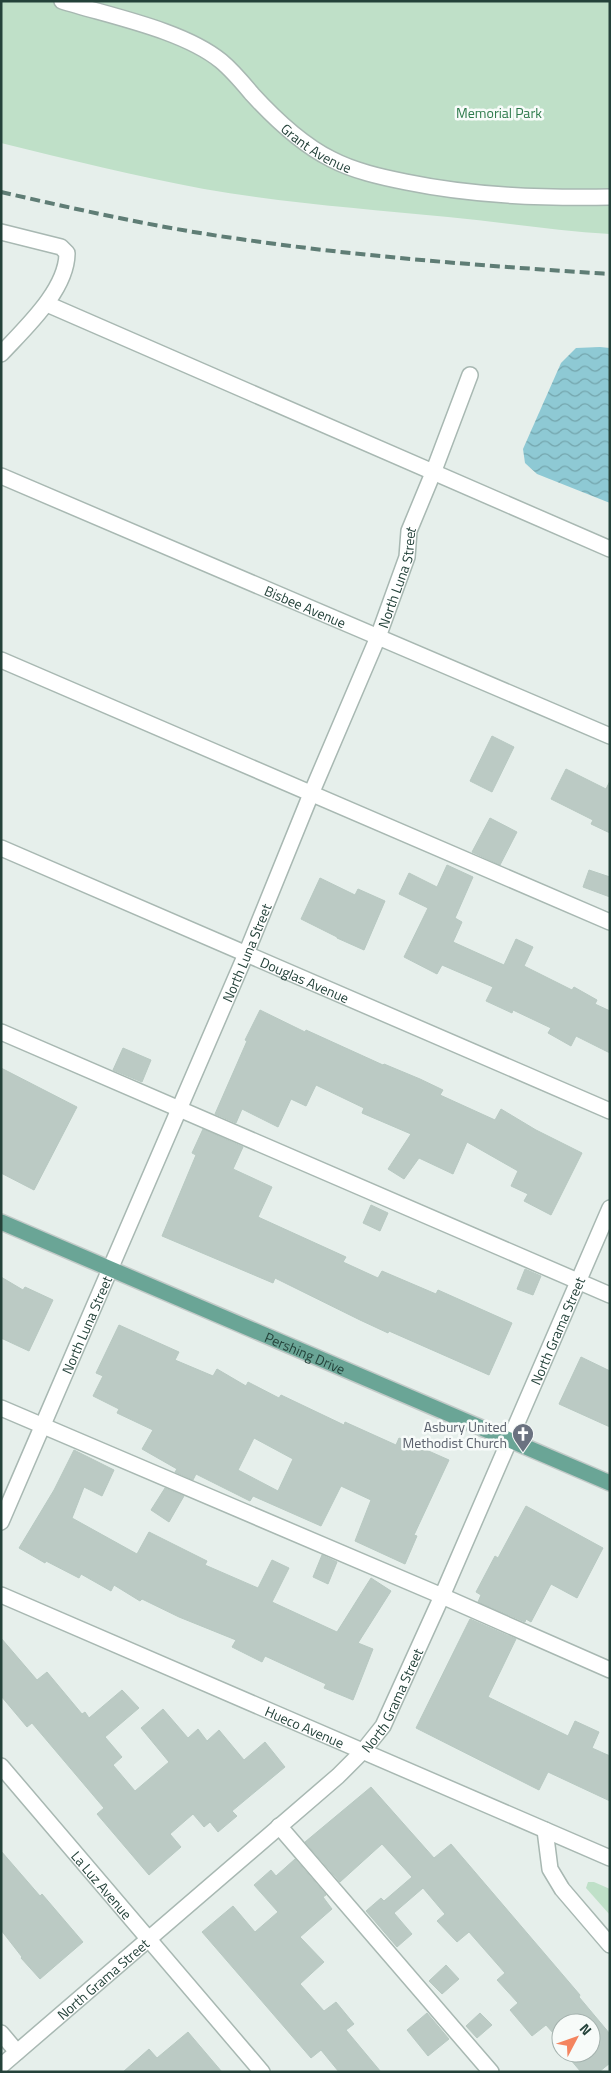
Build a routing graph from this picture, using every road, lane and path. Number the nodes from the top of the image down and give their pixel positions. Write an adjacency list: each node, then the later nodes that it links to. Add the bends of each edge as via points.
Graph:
1 (62, 1): 2 (street, Grant Avenue, via 179,36 204,49 238,76 273,115 307,144 346,165 379,176 500,196)
2 (610, 197)
3 (1, 232): 4 (street, via 61,247 67,253 67,264)
4 (47, 304): 5 (street); 7 (street)
5 (1, 354)
6 (470, 375): 7 (street, North Luna Street)
7 (434, 472): 9 (street); 10 (street, North Luna Street, via 409,531 407,557)
8 (1, 476): 10 (street, Bisbee Avenue)
9 (610, 549)
10 (378, 637): 12 (street, Bisbee Avenue); 13 (street, North Luna Street)
11 (1, 660): 13 (street)
12 (610, 736)
13 (311, 794): 15 (street); 16 (street, North Luna Street)
14 (1, 848): 16 (street, Douglas Avenue)
15 (610, 922)
16 (246, 954): 18 (street, North Luna Street); 19 (street, Douglas Avenue)
17 (1, 1032): 18 (street)
18 (180, 1109): 22 (street, North Luna Street); 23 (street)
19 (610, 1111)
20 (610, 1208): 23 (street, North Grama Street)
21 (1, 1222): 22 (main road, Pershing Drive)
22 (111, 1269): 26 (street, North Luna Street); 27 (main road, Pershing Drive)
23 (578, 1281): 24 (street); 27 (street, North Grama Street)
24 (610, 1295)
25 (1, 1408): 26 (street)
26 (43, 1426): 29 (street, North Luna Street); 31 (street)
27 (509, 1440): 28 (main road, Pershing Drive); 31 (street, North Grama Street)
28 (610, 1484)
29 (1, 1522)
30 (1, 1595): 33 (street, Hueco Avenue)
31 (442, 1596): 32 (street); 33 (street, North Grama Street, via 382,1726)
32 (610, 1670)
33 (363, 1751): 35 (street, North Grama Street); 36 (street, Hueco Avenue)
34 (1, 1766): 38 (street, La Luz Avenue)
35 (279, 1826): 38 (street, North Grama Street); 44 (street)
36 (545, 1830): 37 (street, Hueco Avenue); 39 (street, via 550,1869 562,1889)
37 (610, 1858)
38 (148, 1939): 41 (street, North Grama Street); 43 (street, La Luz Avenue)
39 (610, 1944)
40 (1, 2033): 41 (street)
41 (17, 2052): 42 (street, North Grama Street)
42 (1, 2066)
43 (262, 2072)
44 (491, 2072)

